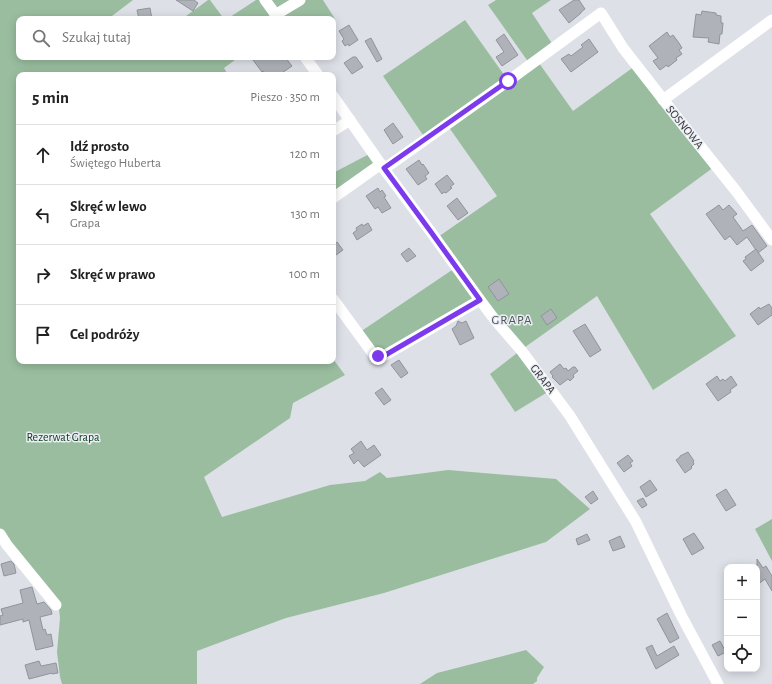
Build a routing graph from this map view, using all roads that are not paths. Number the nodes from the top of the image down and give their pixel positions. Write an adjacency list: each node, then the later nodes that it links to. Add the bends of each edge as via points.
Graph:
1 (265, 0): 3 (street)
2 (300, 0): 4 (street)
3 (276, 16)
4 (278, 16)
5 (772, 20): 9 (street)
6 (307, 60): 7 (street)
7 (316, 72)
8 (336, 100): 10 (street, GRAPA)
9 (663, 100): 12 (street, SOSNOWA, via 600,14 508,81); 14 (street, SOSNOWA)
10 (350, 120): 11 (street); 12 (street, GRAPA)
11 (336, 129)
12 (383, 166): 13 (street); 15 (street, GRAPA)
13 (336, 196)
14 (772, 240)
15 (480, 300): 16 (street, via 382,357 374,355); 19 (street, GRAPA, via 570,416 636,522)
16 (336, 303)
17 (0, 534): 18 (street)
18 (56, 605)
19 (718, 684)

